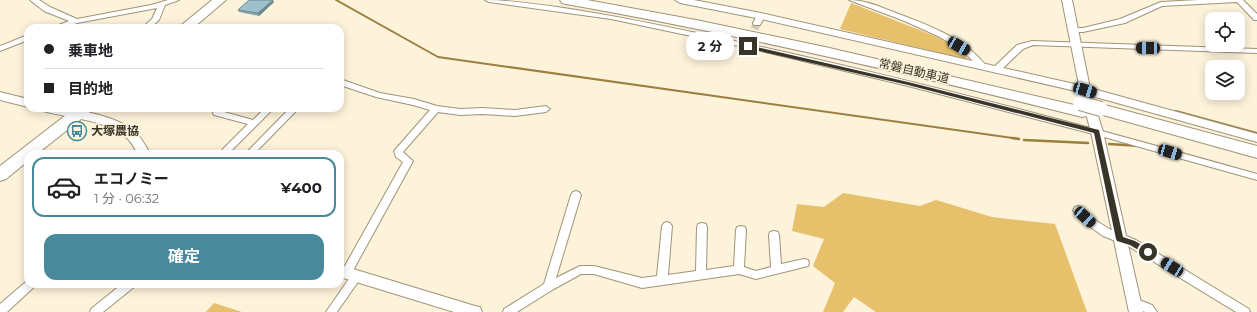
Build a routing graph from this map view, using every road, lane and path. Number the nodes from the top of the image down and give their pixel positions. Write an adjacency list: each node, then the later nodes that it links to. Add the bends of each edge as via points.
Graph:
1 (34, 0): 14 (street)
2 (175, 0): 12 (street)
3 (220, 0): 16 (highway)
4 (232, 0): 17 (highway)
5 (489, 0): 36 (street, via 611,17 749,43 908,84)
6 (566, 0): 30 (highway, 常磐自動車道, via 833,52)
7 (608, 0): 30 (highway, 常磐自動車道, via 834,45)
8 (680, 0): 23 (street, via 759,20)
9 (853, 0): 23 (street, via 929,29 969,52)
10 (1067, 0): 18 (street)
11 (1239, 0): 13 (street); 18 (street, via 1161,4 1122,21)
12 (162, 4): 14 (street); 15 (street)
13 (1257, 18)
14 (73, 24)
15 (150, 24)
16 (190, 24)
17 (202, 24)
18 (1074, 30): 20 (street)
19 (24, 39): 21 (street)
20 (1077, 45): 22 (street); 24 (street, via 1032,43 1020,47); 26 (street)
21 (0, 49)
22 (1257, 51)
23 (983, 67): 24 (street)
24 (996, 70): 26 (street)
25 (344, 83): 29 (street, via 378,95)
26 (1085, 90): 36 (street); 38 (street)
27 (0, 96): 28 (street)
28 (24, 102)
29 (436, 108): 31 (street, via 460,112 515,113); 61 (street, via 398,152 408,161)
30 (1081, 108): 36 (highway, 常磐自動車道)
31 (546, 109)
32 (86, 112): 39 (highway); 40 (highway); 41 (street, via 129,133)
33 (266, 112): 37 (street)
34 (291, 112): 43 (street)
35 (217, 113): 37 (street)
36 (1100, 119): 44 (highway, 常磐自動車道); 46 (highway, 常磐自動車道); 49 (street); 57 (street)
37 (255, 123): 42 (street)
38 (1257, 138)
39 (34, 150)
40 (45, 150)
41 (142, 150)
42 (227, 150)
43 (253, 150)
44 (1257, 152)
45 (24, 157): 48 (highway)
46 (1257, 161)
47 (24, 168): 50 (highway)
48 (0, 175)
49 (1257, 177)
50 (0, 187)
51 (576, 195): 64 (street)
52 (1078, 210): 57 (street, via 1092,223)
53 (667, 226): 63 (street)
54 (702, 227): 62 (street)
55 (741, 230): 59 (street)
56 (774, 234): 60 (street)
57 (1120, 239): 68 (street); 75 (street, via 1132,243)
58 (804, 263): 60 (street)
59 (739, 270): 60 (street, via 756,275); 62 (street)
60 (776, 270)
61 (347, 273): 72 (street)
62 (701, 275): 63 (street)
63 (662, 280): 64 (street, via 642,283 594,270 580,270)
64 (548, 287): 73 (street)
65 (26, 288): 69 (street)
66 (125, 288): 70 (street)
67 (341, 288): 71 (street)
68 (1135, 307): 74 (street, via 1148,308)
69 (0, 311)
70 (95, 312)
71 (331, 312)
72 (475, 312)
73 (508, 312)
74 (1152, 312)
75 (1245, 312)

